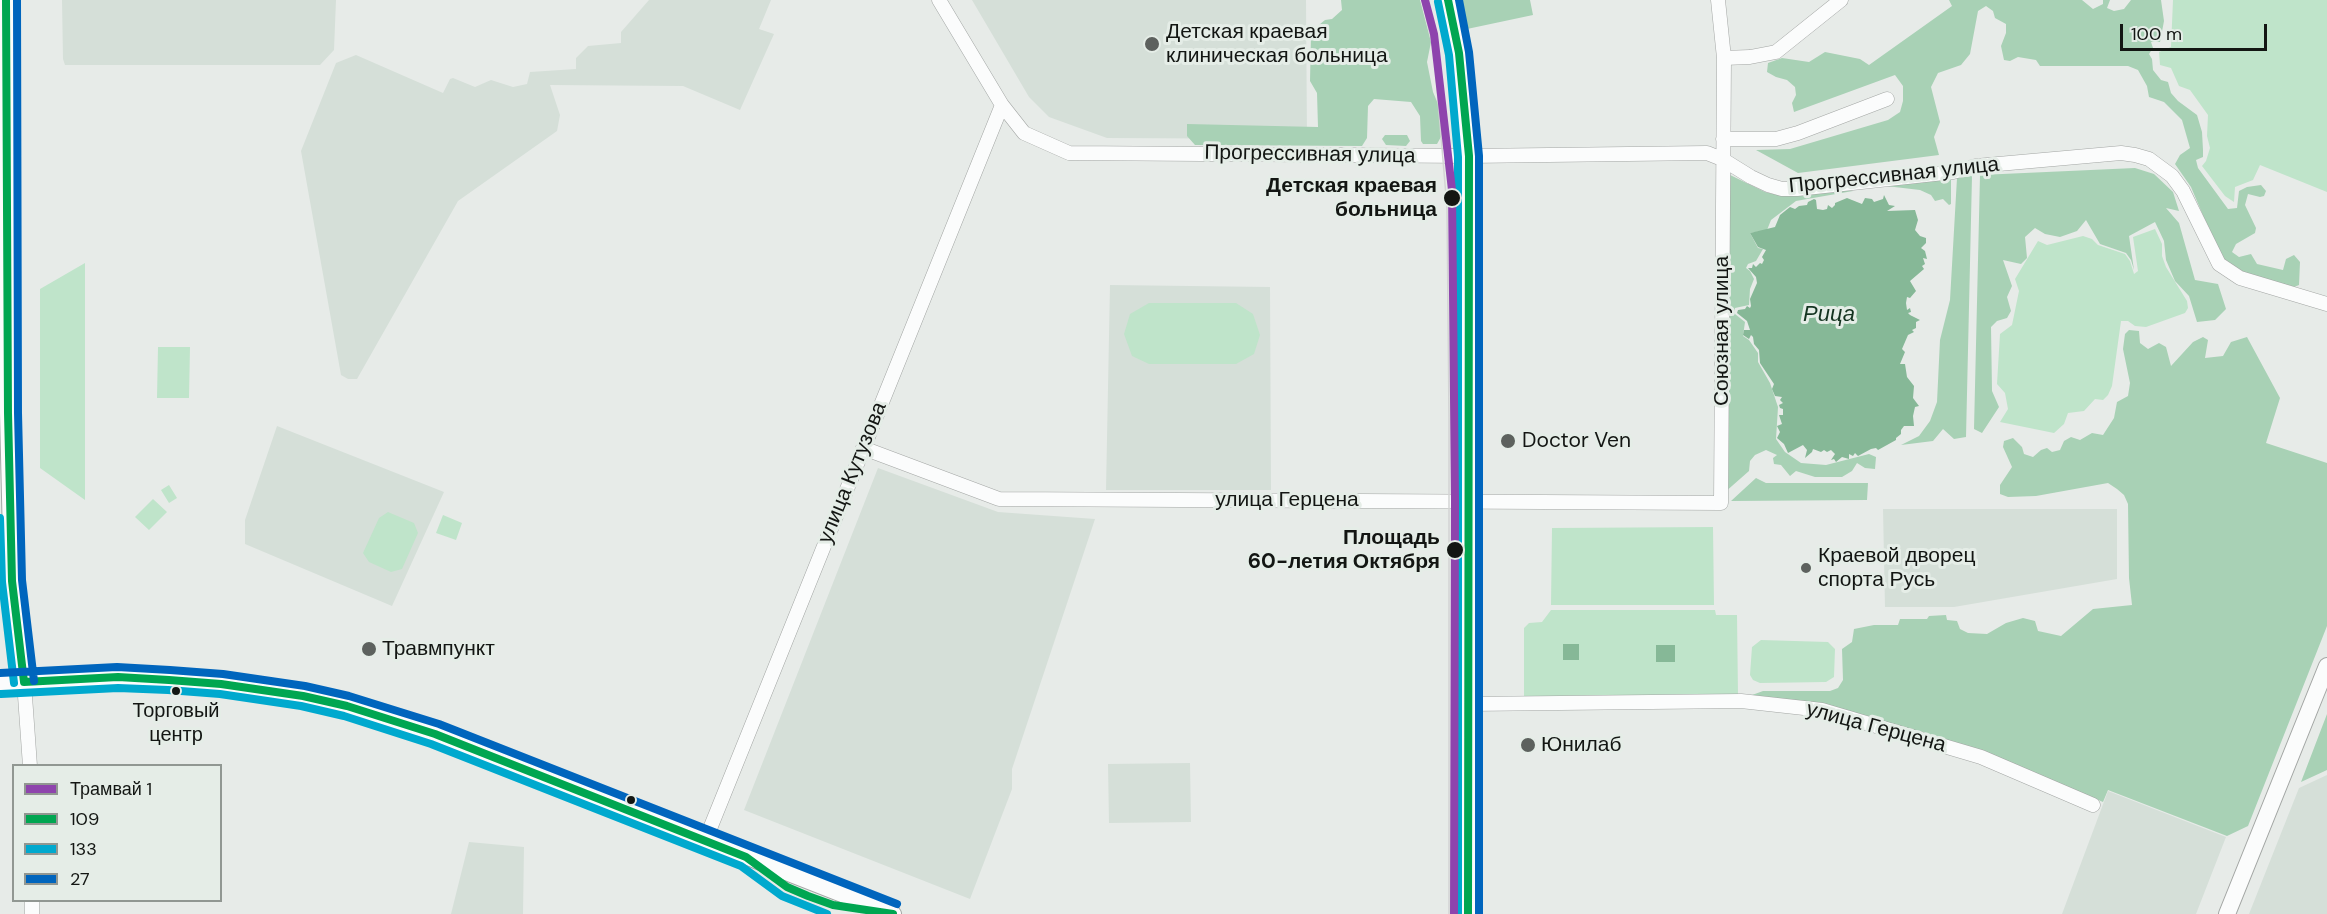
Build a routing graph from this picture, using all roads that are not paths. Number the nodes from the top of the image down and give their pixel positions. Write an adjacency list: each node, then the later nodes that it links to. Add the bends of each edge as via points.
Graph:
1 (6, 0): 6 (main road)
2 (939, 0): 9 (street, Прогрессивная улица)
3 (1448, 0): 11 (main road, via 1459,53)
4 (1718, 0): 7 (street, Союзная улица)
5 (1841, 0): 7 (street, via 1776,52)
6 (3, 23): 18 (main road, via 10,501 14,608)
7 (1724, 58): 10 (street, Союзная улица)
8 (1887, 99): 10 (street, via 1798,134 1776,139)
9 (1002, 105): 11 (street, Прогрессивная улица, via 1024,133 1068,153); 14 (street, улица Кутузова)
10 (1723, 140): 12 (street, Союзная улица)
11 (1469, 156): 12 (street, Прогрессивная улица, via 1707,153); 15 (main road)
12 (1722, 159): 13 (street, Прогрессивная улица, via 1768,185 1797,189 1953,172 1976,166 2135,155 2149,159 2172,176 2219,264 2240,278); 16 (street, Союзная улица)
13 (2327, 304)
14 (863, 448): 15 (street, улица Герцена, via 999,499); 23 (street, улица Кутузова)
15 (1468, 501): 16 (street, улица Герцена); 20 (main road)
16 (1721, 503)
17 (2327, 666): 26 (main road)
18 (24, 682): 19 (main road); 21 (street); 23 (main road, via 118,677 169,680 221,684 347,706 435,734)
19 (0, 684)
20 (1469, 704): 22 (street, улица Герцена, via 1741,701 1822,710 1981,757); 25 (main road)
21 (30, 764)
22 (2092, 805)
23 (705, 841): 24 (main road)
24 (893, 914)
25 (1468, 914)
26 (2227, 914)

